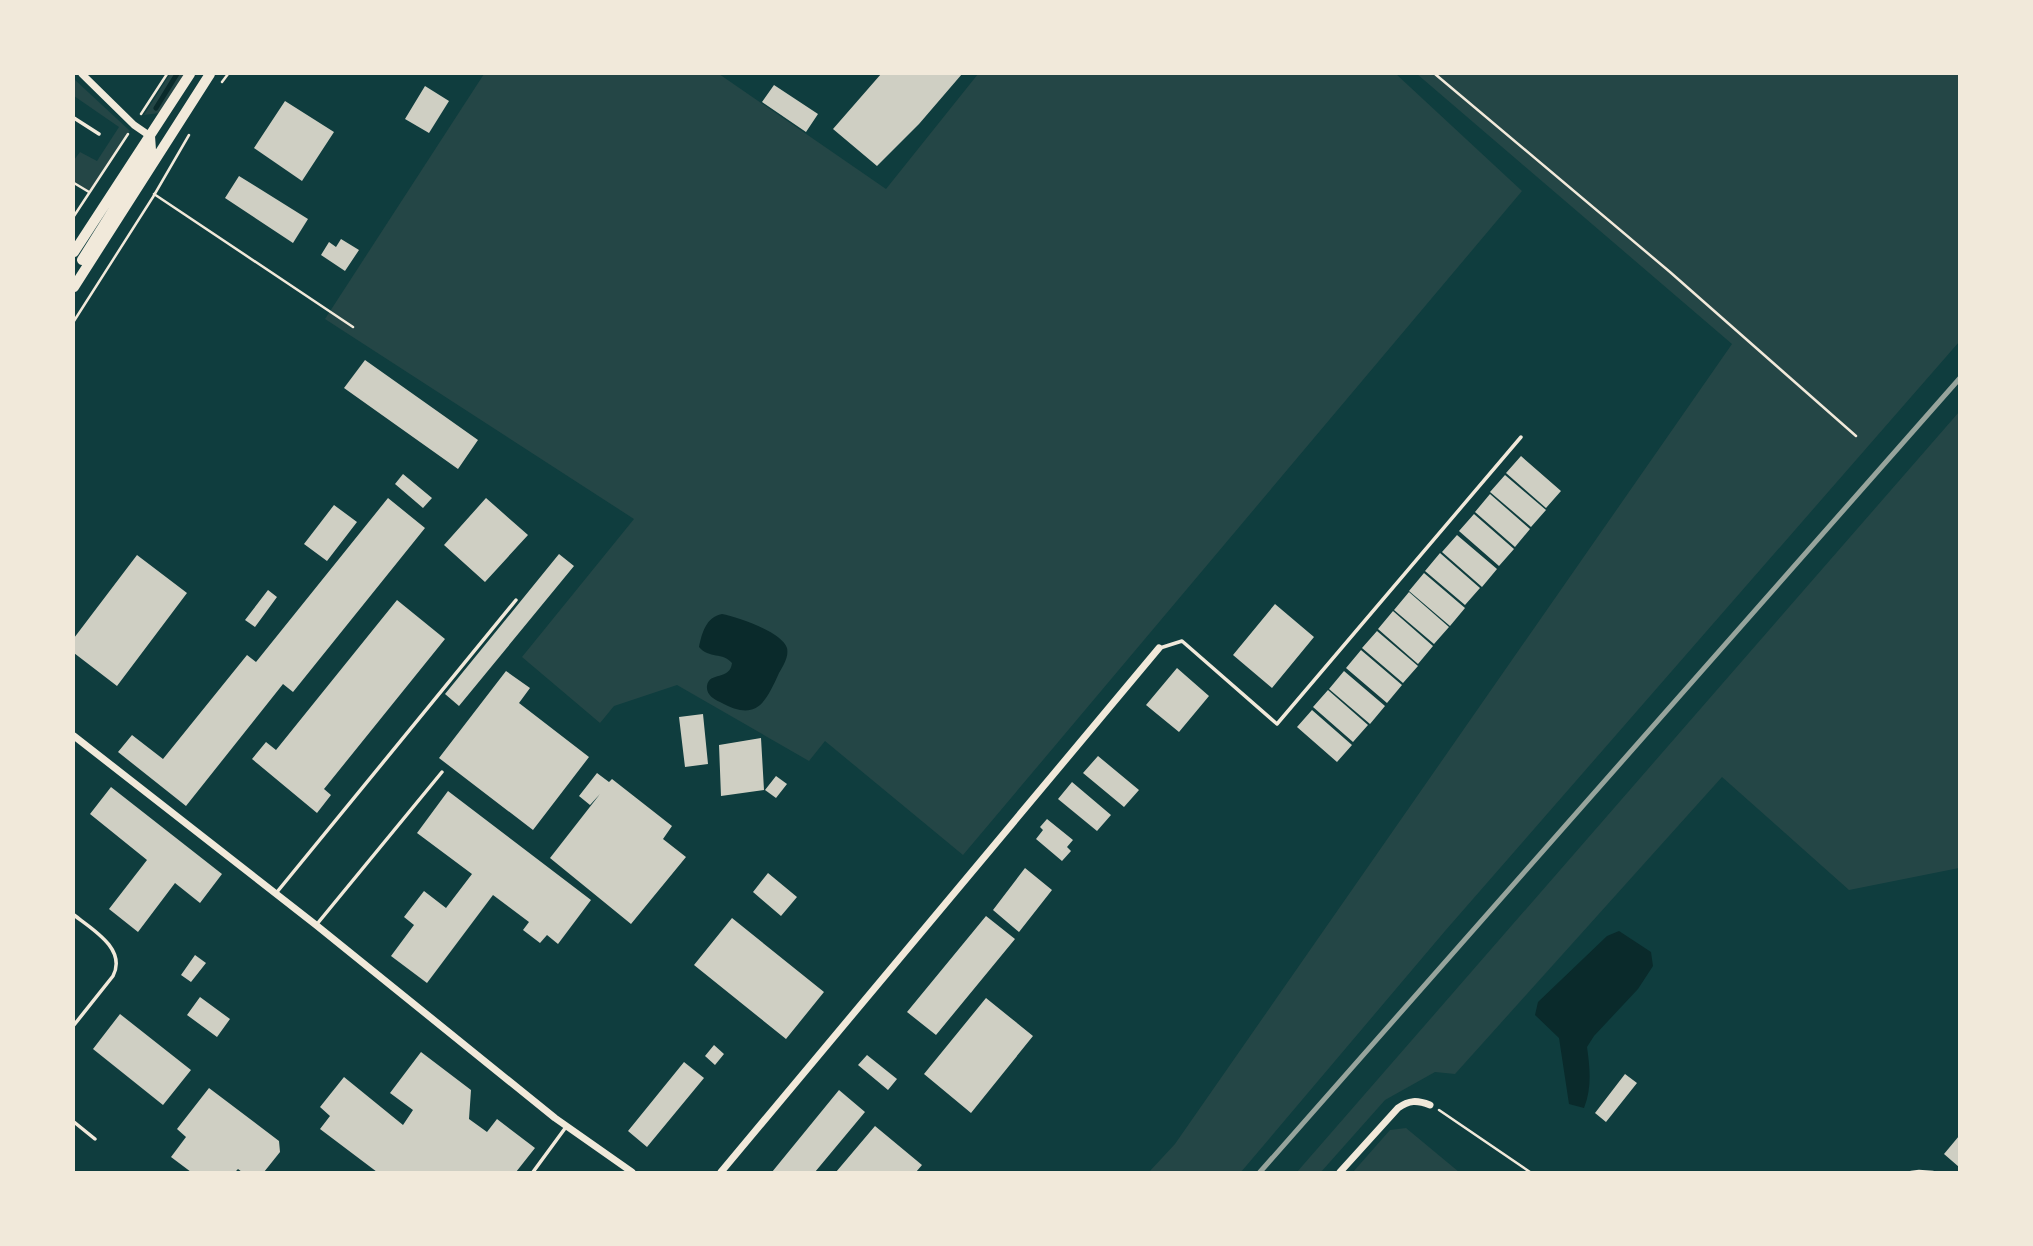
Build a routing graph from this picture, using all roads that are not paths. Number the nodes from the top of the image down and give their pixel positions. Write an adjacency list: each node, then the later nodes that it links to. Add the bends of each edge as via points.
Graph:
1 (82, 74): 8 (street)
2 (190, 74): 4 (main road)
3 (210, 74): 5 (main road)
4 (177, 93): 5 (main road); 8 (main road)
5 (191, 103): 9 (main road)
6 (74, 118): 7 (lane)
7 (99, 134)
8 (150, 136): 9 (main road); 10 (main road); 11 (main road, via 151,150)
9 (165, 144): 12 (main road)
10 (74, 252)
11 (74, 274)
12 (74, 287)
13 (1521, 437): 15 (lane, via 1277,724 1181,641)
14 (516, 600): 18 (lane)
15 (1159, 648): 28 (street)
16 (74, 736): 18 (street)
17 (442, 772): 20 (lane)
18 (276, 894): 20 (street)
19 (74, 915): 21 (lane, via 107,941 118,967)
20 (316, 925): 24 (street)
21 (74, 1025)
22 (1430, 1105): 29 (street, via 1418,1100 1398,1108)
23 (74, 1122): 25 (lane)
24 (566, 1127): 26 (lane); 27 (street)
25 (95, 1139)
26 (533, 1172)
27 (631, 1172)
28 (721, 1172)
29 (1340, 1172)

